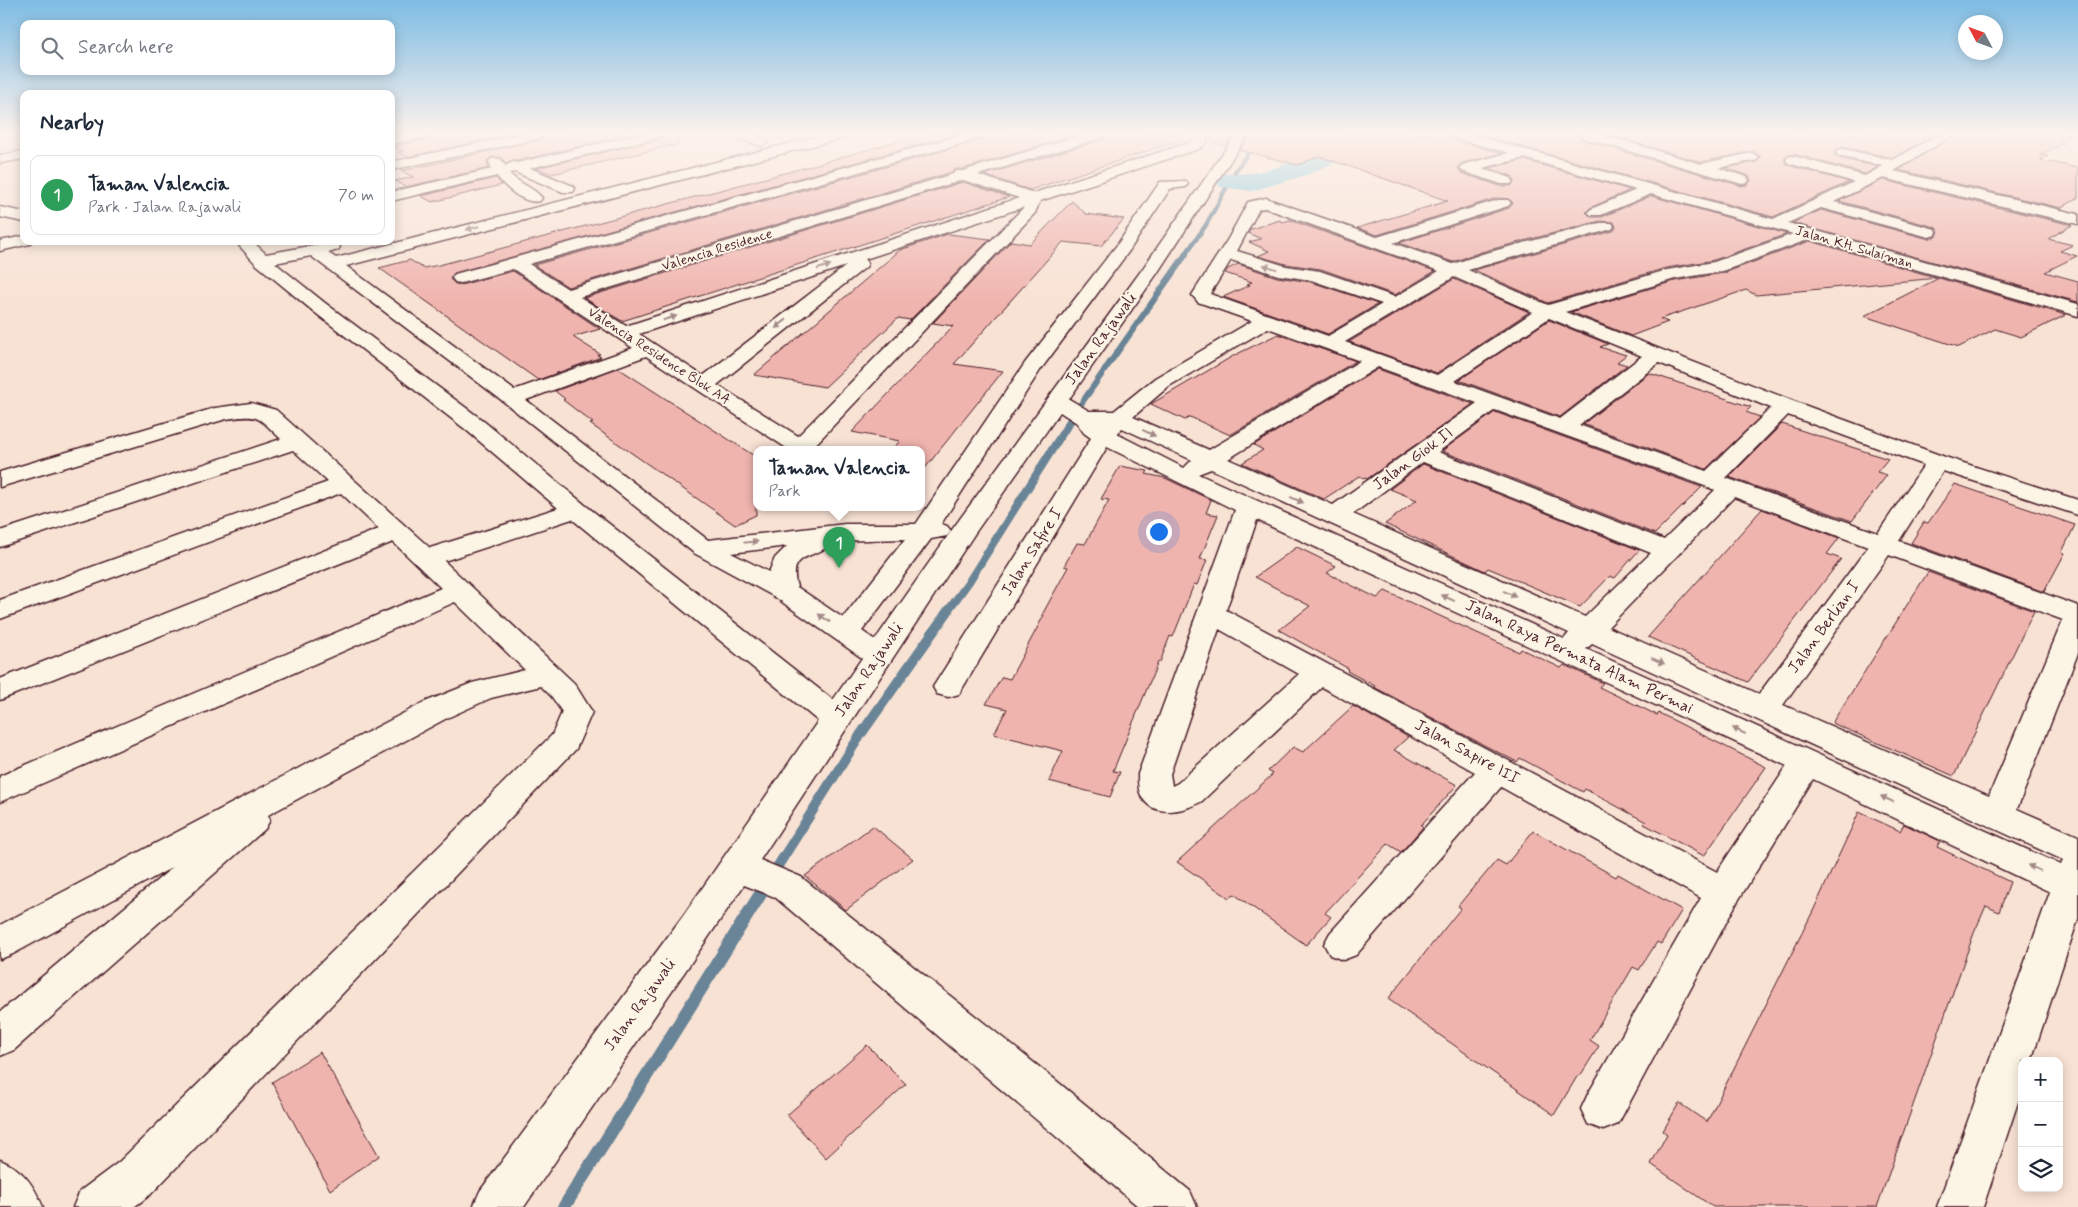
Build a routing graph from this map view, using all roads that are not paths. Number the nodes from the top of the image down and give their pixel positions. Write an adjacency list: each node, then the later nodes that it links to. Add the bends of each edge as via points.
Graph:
1 (412, 190): 16 (street)
2 (526, 190): 17 (street)
3 (563, 190): 17 (street)
4 (621, 190): 22 (street)
5 (777, 190): 43 (street)
6 (913, 190): 47 (street, Valencia Residence)
7 (1011, 190): 18 (street)
8 (1057, 190): 18 (street)
9 (1161, 190): 79 (street, via 1123,248 1032,367)
10 (1204, 190): 62 (street, Jalan Rajawali, via 1147,275)
11 (1637, 190): 25 (street)
12 (1673, 190): 28 (street, Jalan KH. Sulaiman)
13 (1846, 190): 21 (street)
14 (1900, 190): 23 (street)
15 (1958, 190): 27 (street)
16 (395, 195)
17 (541, 196): 19 (street); 22 (street)
18 (1034, 198): 41 (street); 66 (street, via 1030,210)
19 (516, 203)
20 (1503, 203): 35 (street)
21 (1820, 203): 28 (street); 30 (street)
22 (563, 205): 44 (street, one-way to 44)
23 (1958, 206)
24 (0, 212): 26 (street)
25 (1596, 212)
26 (20, 217)
27 (2078, 219)
28 (1774, 224): 31 (street, Jalan KH. Sulaiman)
29 (1606, 226): 45 (street)
30 (1929, 232)
31 (1809, 234): 49 (street, Jalan KH. Sulaiman); 50 (street, via 1717,267 1673,274)
32 (20, 237): 33 (street)
33 (0, 240)
34 (20, 242): 38 (street)
35 (1376, 243): 39 (street, via 1262,202 1253,204); 45 (street)
36 (247, 245): 42 (street)
37 (339, 245): 40 (street)
38 (0, 246)
39 (1231, 246): 48 (street, via 1284,272 1314,275); 51 (street, via 1201,297)
40 (315, 251): 42 (street); 44 (street)
41 (874, 251): 52 (street, one-way to 41); 58 (street, one-way to 58)
42 (262, 260): 76 (street, via 473,424)
43 (515, 263): 46 (street); 47 (street, Valencia Residence Blok AA)
44 (334, 264): 59 (street)
45 (1453, 270): 48 (street); 50 (street)
46 (461, 278)
47 (565, 296): 52 (street, Valencia Residence Blok AA)
48 (1395, 303): 53 (street)
49 (2078, 310)
50 (1547, 311): 55 (street); 57 (street)
51 (1266, 321): 53 (street); 62 (street, via 1146,393)
52 (624, 333): 54 (street, Valencia Residence Blok AA)
53 (1330, 343): 56 (street)
54 (648, 350): 58 (street, Valencia Residence Blok AA); 59 (street)
55 (1656, 355): 61 (street); 63 (street)
56 (1376, 360): 57 (street); 68 (street)
57 (1438, 383): 60 (street)
58 (704, 386): 65 (street, Valencia Residence Blok AA)
59 (511, 398): 84 (street)
60 (1492, 402): 63 (street); 67 (street, Jalan Giok II)
61 (1786, 406): 69 (street); 73 (street)
62 (1085, 416): 68 (street, Jalan Raya Permata Alam Permai, one-way to 68); 70 (street, Jalan Raya Permata Alam Permai); 81 (street, Jalan Rajawali); 98 (street, Jalan Safire I)
63 (1563, 427): 73 (street)
64 (297, 441): 71 (street, via 268,415 251,409 223,413); 72 (street); 82 (street)
65 (799, 446)
66 (804, 446)
67 (1420, 453): 77 (street, Jalan Giok II); 85 (street)
68 (1208, 461): 70 (street); 77 (street, Jalan Raya Permata Alam Permai, one-way to 77)
69 (1937, 462): 75 (street); 83 (street, Jalan Berlian I)
70 (1182, 476): 74 (street, Jalan Raya Permata Alam Permai)
71 (0, 480)
72 (344, 484): 78 (street); 89 (street)
73 (1720, 484): 83 (street); 85 (street)
74 (1249, 506): 90 (street); 94 (street, Jalan Raya Permata Alam Permai, one-way to 74)
75 (2078, 508)
76 (576, 510): 86 (street); 101 (street)
77 (1334, 516): 92 (street, Jalan Raya Permata Alam Permai, one-way to 92)
78 (397, 531): 86 (street); 99 (street)
79 (924, 531): 80 (street); 81 (street); 93 (street)
80 (845, 532): 84 (street, one-way to 80); 88 (street, via 805,547 789,557 780,575)
81 (963, 532): 95 (street, Jalan Rajawali)
82 (0, 539)
83 (1884, 544): 91 (street); 100 (street, Jalan Berlian I)
84 (703, 548): 88 (street)
85 (1667, 550): 92 (street)
86 (426, 558): 87 (street)
87 (459, 590): 97 (street); 105 (street)
88 (785, 591): 93 (street, one-way to 88)
89 (0, 610)
90 (1211, 613): 96 (street, Jalan Sapire III); 96 (street, via 1154,774 1156,792 1163,799 1180,798 1190,792)
91 (2078, 617): 106 (street)
92 (1590, 630): 94 (street); 100 (street, Jalan Raya Permata Alam Permai, one-way to 100)
93 (846, 633): 95 (street)
94 (1567, 652): 102 (street, Jalan Raya Permata Alam Permai, one-way to 94)
95 (878, 655): 101 (street, Jalan Rajawali)
96 (1320, 672): 103 (street, Jalan Sapire III)
97 (547, 675): 104 (street, via 483,690 436,710); 116 (street, via 563,690 577,712 565,741 135,1178)
98 (948, 687)
99 (0, 690)
100 (1764, 709): 106 (street, Jalan Raya Permata Alam Permai)
101 (836, 719): 108 (street, Jalan Rajawali)
102 (1807, 762): 107 (street, Jalan Raya Permata Alam Permai, one-way to 102); 109 (street)
103 (1497, 769): 109 (street, Jalan Sapire III); 111 (street)
104 (291, 787): 110 (street); 112 (street)
105 (0, 790)
106 (1998, 814): 107 (street, Jalan Raya Permata Alam Permai)
107 (2076, 873): 119 (street)
108 (760, 875): 117 (street, Jalan Rajawali, via 696,927); 118 (street, via 1031,1085)
109 (1723, 893): 113 (street)
110 (0, 943)
111 (1343, 944)
112 (0, 1037)
113 (1603, 1110)
114 (0, 1183): 115 (street)
115 (20, 1207)
116 (96, 1207)
117 (496, 1207)
118 (1174, 1207)
119 (1960, 1207)

